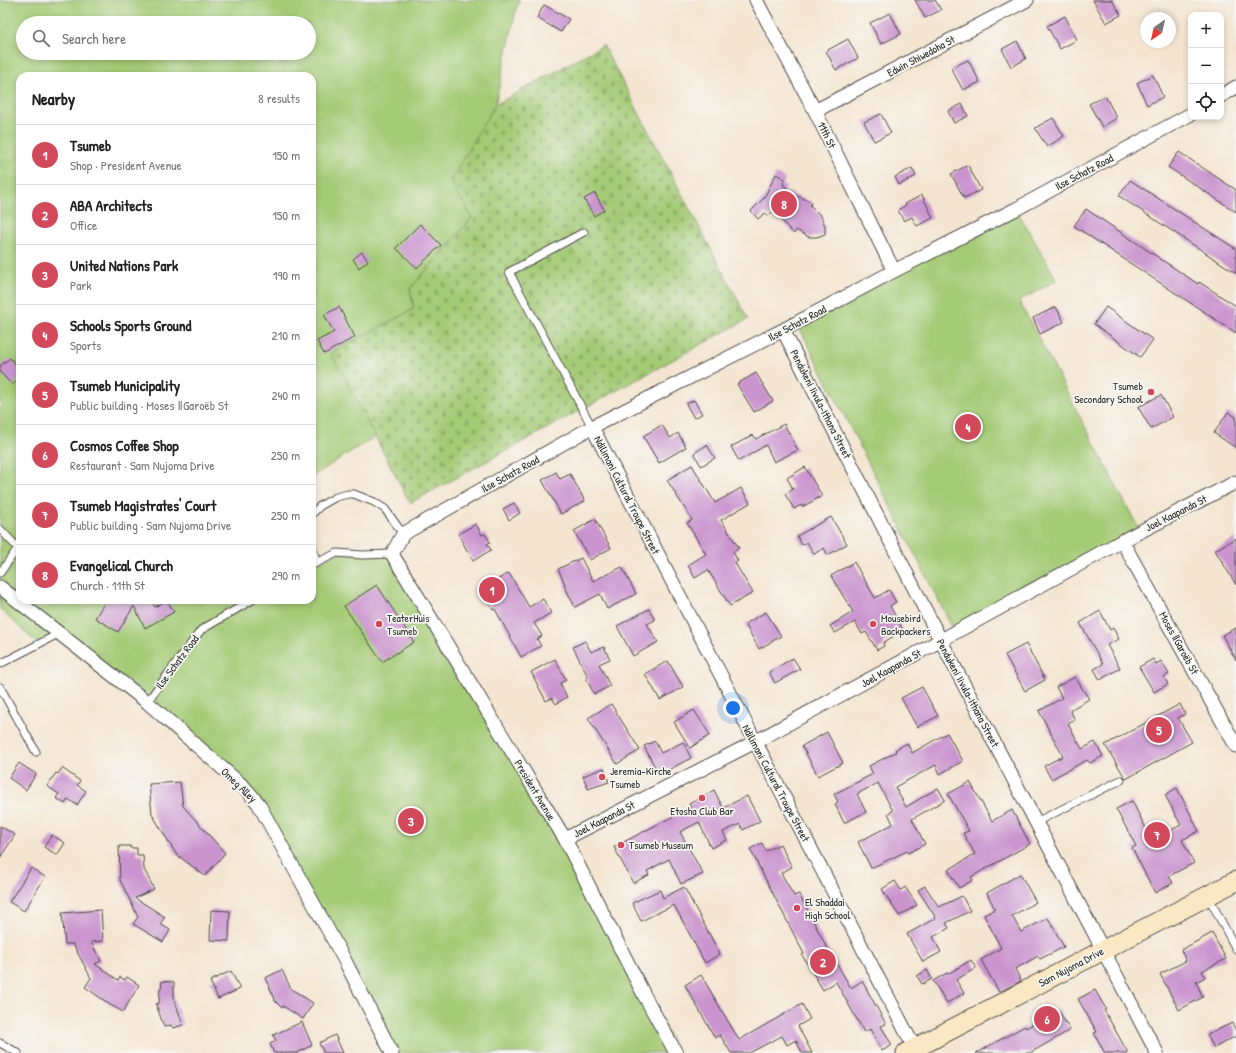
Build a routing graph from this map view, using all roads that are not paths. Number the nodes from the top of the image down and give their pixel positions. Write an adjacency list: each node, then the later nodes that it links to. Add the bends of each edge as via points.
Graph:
1 (756, 0): 5 (street, 11th St)
2 (1027, 0): 5 (street, Edwin Shiwedoha St)
3 (1236, 87): 4 (street)
4 (1224, 94)
5 (815, 111): 8 (street, 11th St)
6 (1188, 116): 8 (street, Ilse Schatz Road, via 1016,209)
7 (584, 232): 10 (lane, via 509,272)
8 (894, 271): 9 (street, Ilse Schatz Road)
9 (784, 330): 10 (street, Ilse Schatz Road); 26 (street, Pendukeni Iivula-Ithana Street)
10 (592, 427): 14 (street, Ilse Schatz Road); 30 (street, Ndilimani Cultural Troupe Street)
11 (1236, 482): 15 (street, Joel Kaapanda St)
12 (316, 510): 14 (lane, via 336,497 354,494 384,509)
13 (0, 529): 16 (lane)
14 (403, 534): 18 (street)
15 (1122, 541): 26 (street, Joel Kaapanda St); 31 (street, Moses ǁGaroëb St)
16 (16, 544)
17 (16, 551): 20 (lane)
18 (392, 554): 19 (lane, via 337,553); 35 (street, President Avenue)
19 (316, 563)
20 (0, 573)
21 (0, 587): 22 (street, Omeg Alley)
22 (16, 599)
23 (22, 604): 25 (street, Omeg Alley)
24 (245, 604): 29 (lane, Ilse Schatz Road, via 201,630)
25 (60, 633): 27 (lane); 29 (street, Omeg Alley)
26 (941, 641): 30 (street, Joel Kaapanda St); 34 (street, Pendukeni Iivula-Ithana Street)
27 (0, 664)
28 (0, 687): 32 (lane)
29 (147, 702): 43 (street, Omeg Alley, via 245,788 258,803 344,959)
30 (755, 742): 35 (street, Joel Kaapanda St); 41 (street, Ndilimani Cultural Troupe Street)
31 (1236, 746)
32 (36, 752)
33 (1121, 780): 34 (lane)
34 (1036, 822): 39 (street, Pendukeni Iivula-Ithana Street)
35 (565, 839): 44 (street, President Avenue)
36 (1236, 881): 37 (street, Sam Nujoma Drive)
37 (1208, 896): 38 (lane); 39 (street, Sam Nujoma Drive)
38 (1236, 949)
39 (1103, 950): 41 (street, Sam Nujoma Drive); 45 (street, Pendukeni Iivula-Ithana Street)
40 (0, 1043): 42 (lane)
41 (913, 1052)
42 (18, 1053)
43 (392, 1053)
44 (676, 1053)
45 (1157, 1053)

